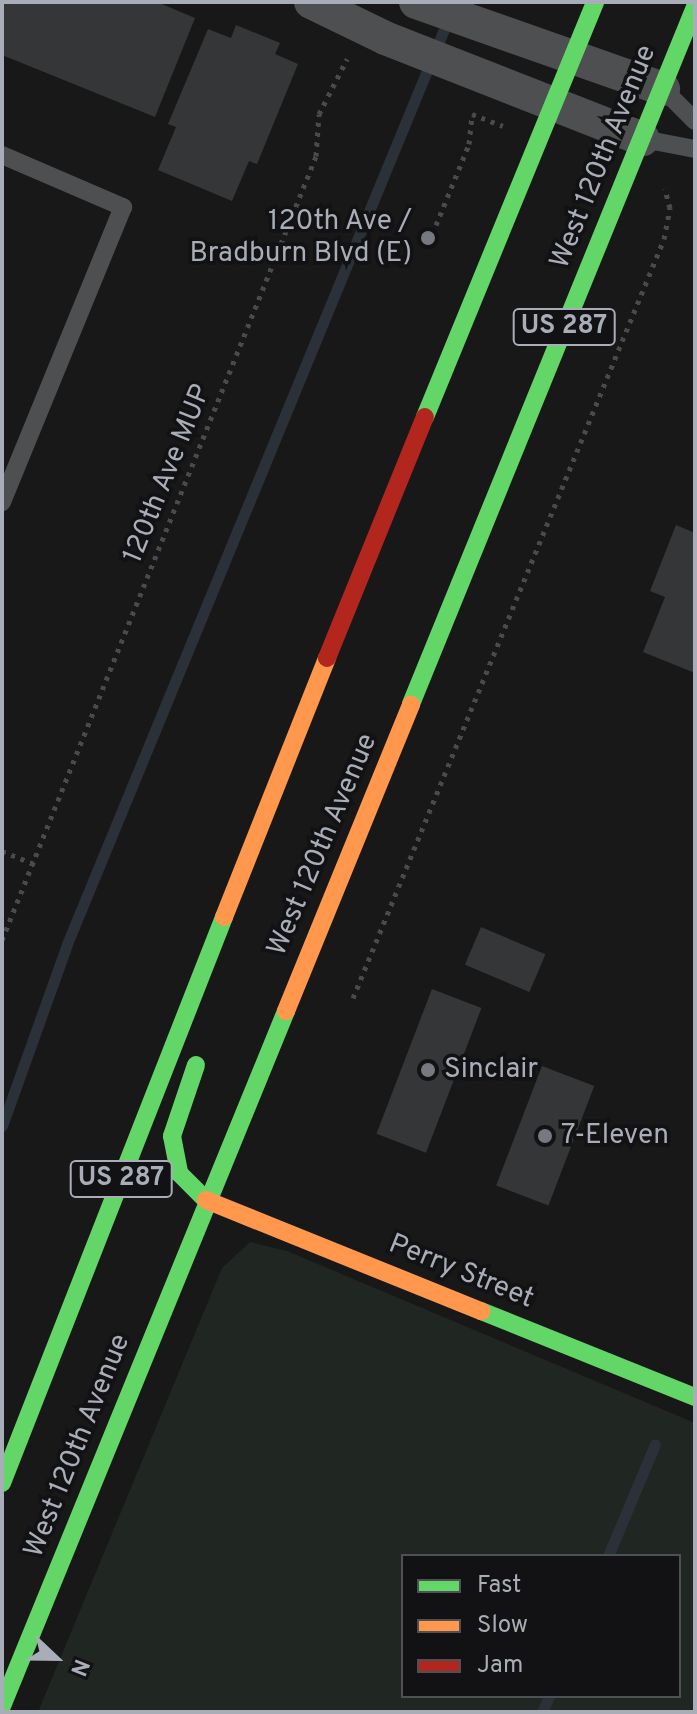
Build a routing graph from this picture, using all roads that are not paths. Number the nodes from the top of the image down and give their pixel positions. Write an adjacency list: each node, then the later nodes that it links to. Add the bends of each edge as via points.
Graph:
1 (311, 2): 7 (street, via 385,38)
2 (416, 2): 5 (street, via 479,28)
3 (595, 2): 5 (main road, West 120th Avenue / US 287)
4 (695, 7): 6 (main road, West 120th Avenue / US 287)
5 (574, 56): 6 (street); 7 (main road, West 120th Avenue / US 287)
6 (663, 89): 8 (lane); 9 (main road, West 120th Avenue / US 287)
7 (554, 104): 9 (street); 13 (main road, West 120th Avenue / US 287)
8 (695, 121)
9 (643, 139): 10 (lane); 16 (main road, West 120th Avenue / US 287)
10 (695, 149)
11 (2, 155): 12 (lane, via 123,207)
12 (2, 502)
13 (240, 876): 14 (main road); 18 (main road, West 120th Avenue / US 287)
14 (211, 1006)
15 (201, 1050): 16 (main road, via 172,1136 179,1173)
16 (206, 1200): 17 (main road, Perry Street); 19 (main road, West 120th Avenue / US 287)
17 (695, 1397)
18 (2, 1483)
19 (2, 1706)

